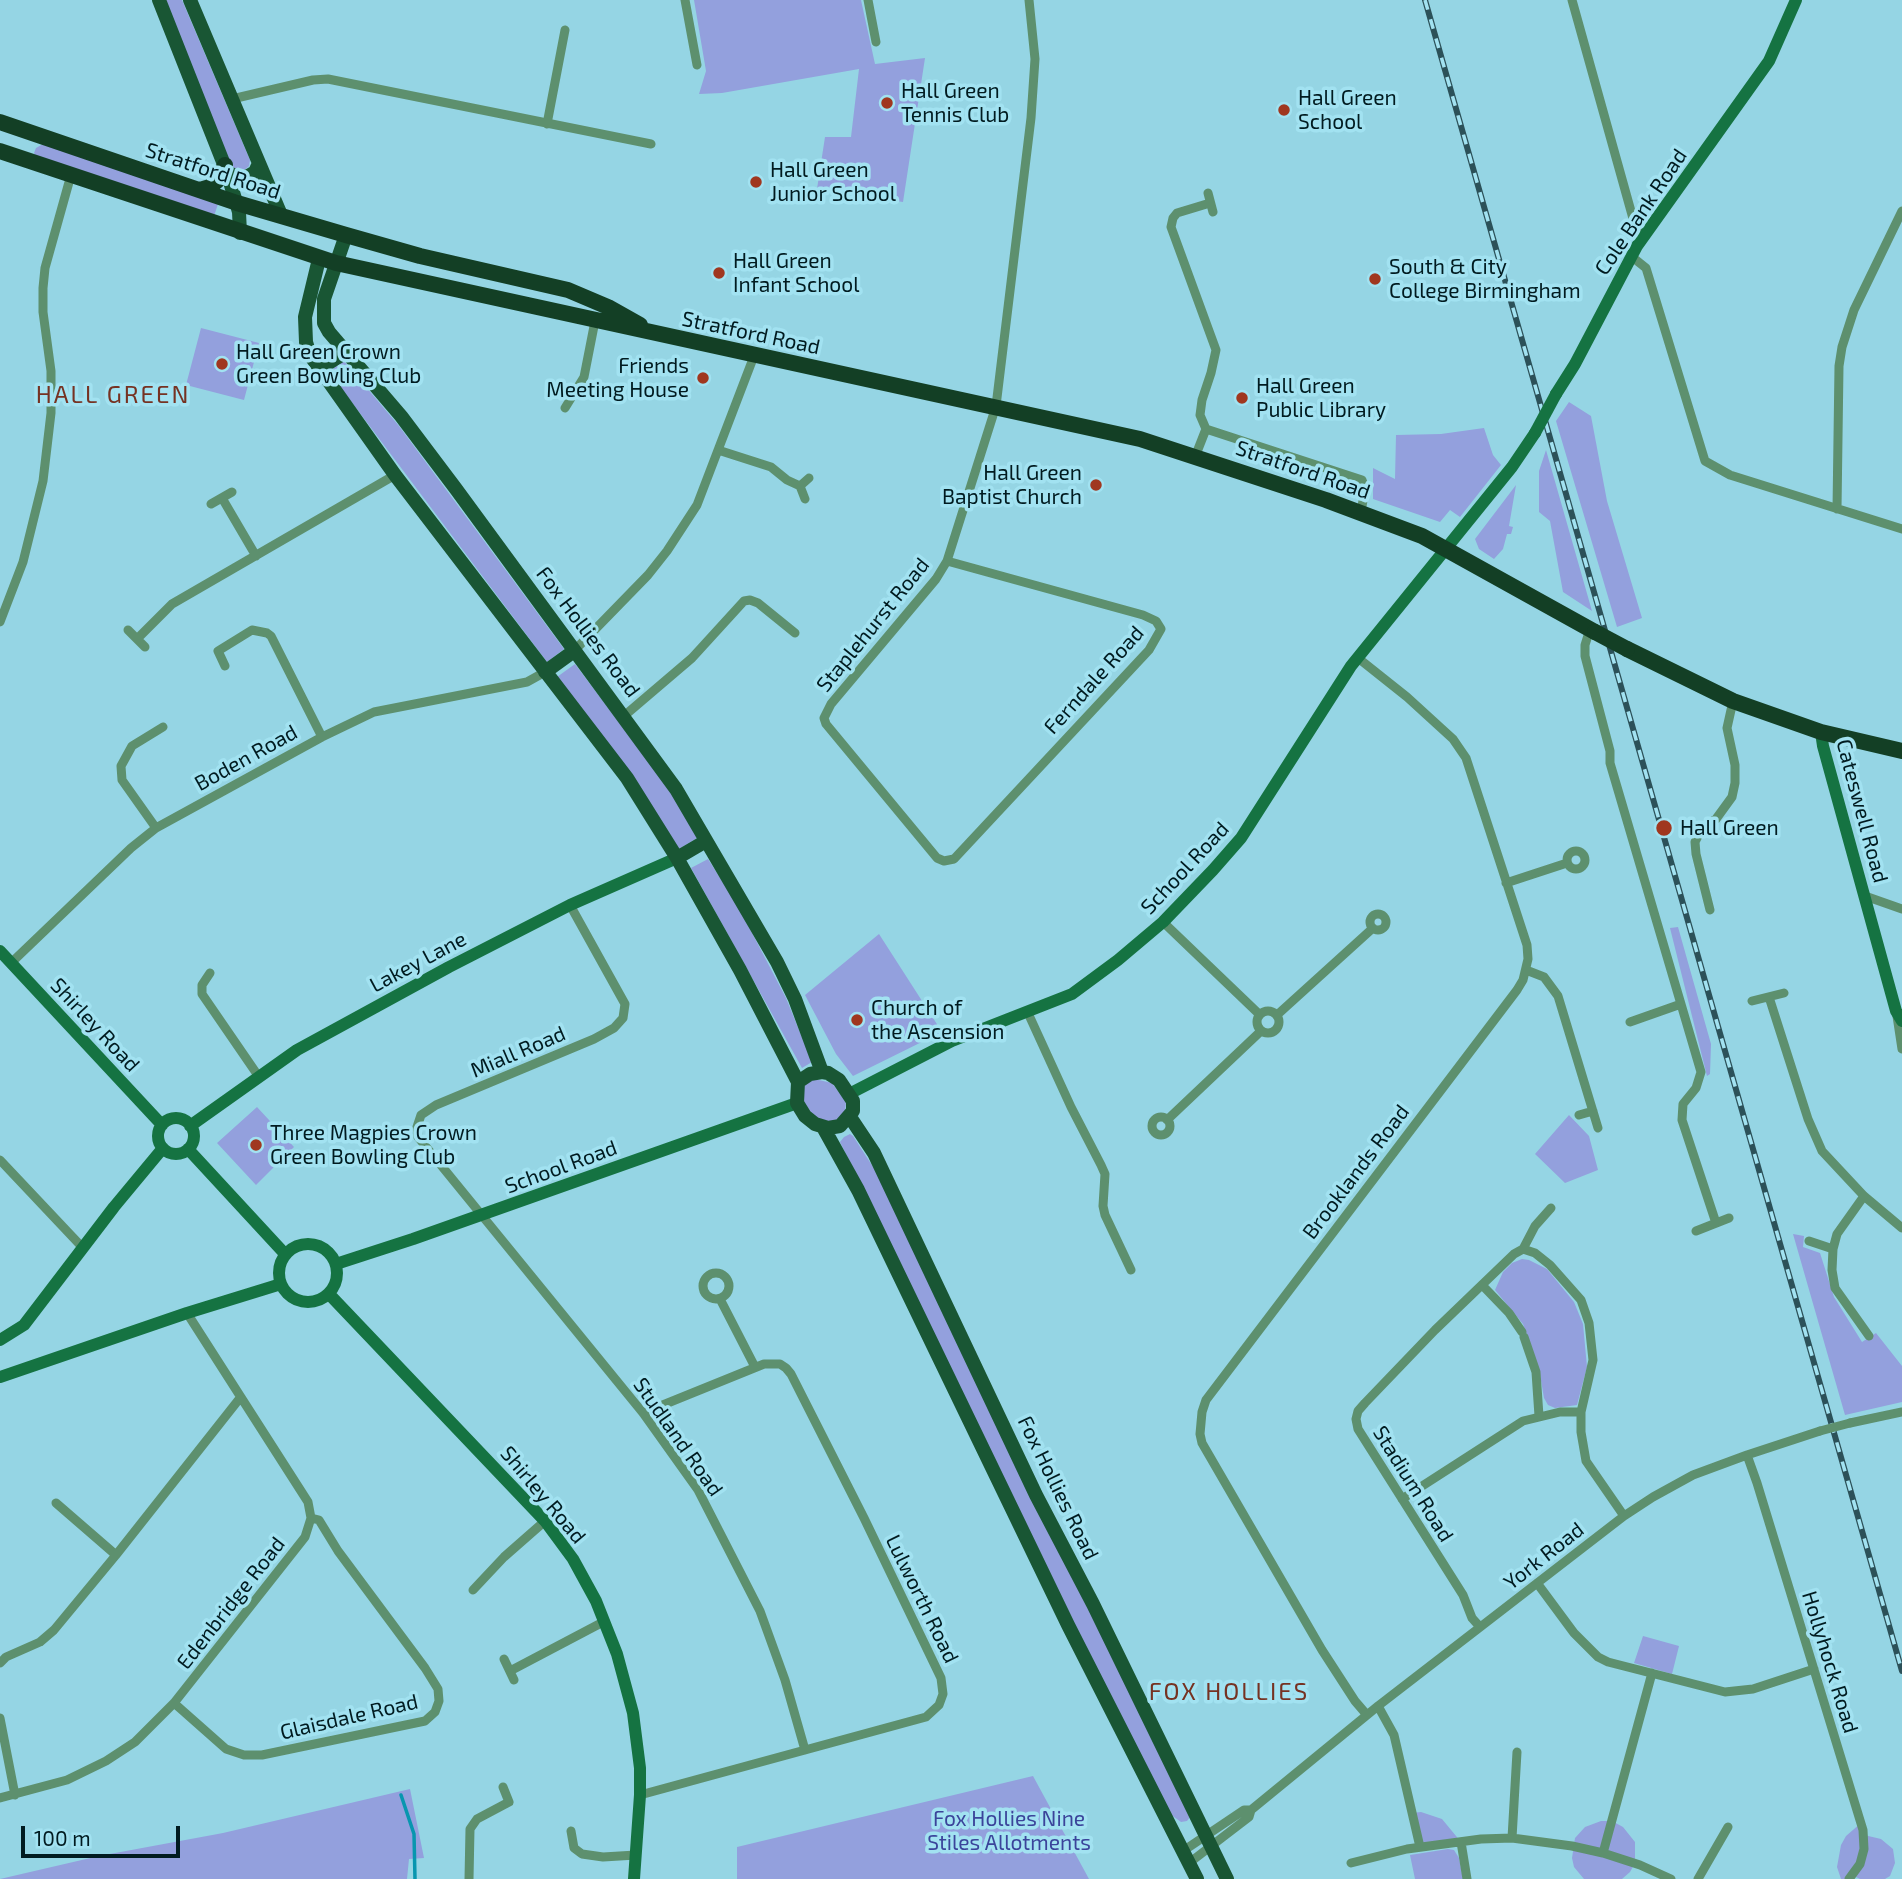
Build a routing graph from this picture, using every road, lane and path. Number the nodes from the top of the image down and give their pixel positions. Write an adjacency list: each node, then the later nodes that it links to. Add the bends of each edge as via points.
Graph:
1 (159, 0): 19 (main road)
2 (190, 0): 11 (main road)
3 (685, 0): 10 (street)
4 (868, 0): 9 (street)
5 (1029, 0): 38 (street, Staplehurst Road, via 1035,59 1031,118)
6 (1572, 0): 27 (street, via 1634,222)
7 (1796, 0): 27 (street, Cole Bank Road, via 1756,82)
8 (565, 30): 13 (street)
9 (876, 42)
10 (697, 65)
11 (232, 99): 13 (street, via 328,79); 18 (main road)
12 (0, 122): 14 (highway, Stratford Road)
13 (547, 124): 15 (street)
14 (37, 136): 17 (highway); 21 (highway, Stratford Road)
15 (651, 144)
16 (0, 151): 17 (highway, Stratford Road)
17 (29, 160): 20 (highway, Stratford Road)
18 (259, 163): 19 (main road, via 255,172 240,178); 25 (main road)
19 (226, 168): 21 (highway, via 210,187); 22 (main road)
20 (71, 175): 26 (highway, Stratford Road); 56 (street, via 43,288 51,371 43,481 23,562)
21 (200, 190): 22 (highway, Stratford Road)
22 (237, 203): 25 (highway, Stratford Road); 26 (main road)
23 (1210, 203): 40 (street, via 1177,213 1171,227 1216,350 1199,415)
24 (1902, 211): 50 (street, via 1854,310 1842,346)
25 (281, 215): 28 (highway, Stratford Road)
26 (240, 233): 30 (highway, Stratford Road)
27 (1645, 233): 29 (street, Cole Bank Road)
28 (346, 236): 31 (main road, Fox Hollies Road); 32 (highway, Stratford Road, via 568,290)
29 (1631, 256): 50 (street, via 1646,268 1705,461 1730,475); 53 (street, Cole Bank Road, bridge, via 1535,433)
30 (319, 259): 31 (highway, Stratford Road); 37 (main road, via 304,317 306,342)
31 (336, 263): 33 (highway, Stratford Road); 35 (main road, Fox Hollies Road, via 324,299 324,323)
32 (598, 303): 33 (highway); 34 (highway, Stratford Road)
33 (595, 321): 34 (highway, Stratford Road); 39 (street, via 584,377)
34 (653, 332): 36 (highway, Stratford Road)
35 (346, 352): 37 (main road); 62 (main road, Fox Hollies Road, via 456,488)
36 (754, 356): 38 (highway, Stratford Road); 41 (street)
37 (319, 369): 43 (main road)
38 (996, 406): 42 (highway, Stratford Road, via 1140,439); 55 (street, Staplehurst Road)
39 (565, 408)
40 (1206, 429): 42 (street); 51 (street, via 1362,480)
41 (718, 450): 45 (street, via 771,467); 62 (street, via 697,505 667,551)
42 (1195, 457): 51 (highway, Stratford Road)
43 (395, 475): 54 (street); 65 (main road)
44 (809, 478): 45 (street)
45 (800, 486): 48 (street)
46 (232, 492): 47 (street)
47 (222, 498): 49 (street); 54 (street)
48 (805, 499)
49 (211, 504)
50 (1837, 509): 52 (street)
51 (1361, 512): 53 (highway, Stratford Road)
52 (1902, 529)
53 (1447, 549): 58 (highway, Stratford Road); 63 (street, School Road)
54 (256, 556): 60 (street, via 172,604)
55 (947, 561): 75 (street, Staplehurst Road, via 824,718 937,858); 75 (street, Ferndale Road, via 1143,615 1161,629 1149,650)
56 (0, 622)
57 (128, 629): 60 (street)
58 (1593, 630): 66 (highway, Stratford Road, bridge); 91 (street, via 1584,645 1585,656 1610,763)
59 (795, 633): 67 (street, via 758,603 744,601 692,658)
60 (137, 639): 61 (street)
61 (145, 647)
62 (574, 651): 65 (main road); 67 (main road, Fox Hollies Road)
63 (1358, 658): 77 (street, via 1453,739 1466,758); 82 (street, School Road, via 1241,838)
64 (225, 666): 70 (street, via 218,652 252,630 267,633)
65 (545, 672): 70 (street, Boden Road, via 527,682 374,712); 74 (main road, via 627,778)
66 (1733, 701): 69 (highway, Stratford Road); 80 (street, via 1727,728 1735,765 1732,797 1695,842)
67 (624, 716): 73 (main road, Fox Hollies Road)
68 (163, 727): 72 (street, via 132,746 121,766 122,780)
69 (1821, 732): 71 (highway, Stratford Road); 78 (street, Cateswell Road)
70 (322, 737): 72 (street, Boden Road)
71 (1902, 751)
72 (156, 828): 85 (street, Boden Road)
73 (706, 841): 74 (main road); 99 (main road, Fox Hollies Road, via 777,962)
74 (677, 858): 79 (street, Lakey Lane); 101 (main road)
75 (954, 859)
76 (1567, 863): 77 (street)
77 (1506, 883): 86 (street, via 1527,945)
78 (1865, 896): 81 (street); 95 (street, Cateswell Road)
79 (570, 905): 100 (street, Lakey Lane, via 297,1050); 117 (street, Miall Road, via 625,1004 622,1018 594,1039 436,1105 421,1115 417,1127 418,1138)
80 (1710, 909)
81 (1902, 909)
82 (1163, 922): 92 (street, School Road, via 1072,994); 93 (street)
83 (1373, 928): 94 (street)
84 (0, 951): 85 (street, Shirley Road)
85 (11, 963): 108 (street, Shirley Road)
86 (1526, 970): 104 (street, via 1544,977 1558,996); 162 (street, Brooklands Road, via 1517,990 1206,1400 1202,1412 1202,1443 1322,1650)
87 (210, 974): 100 (street, via 202,994)
88 (1784, 993): 89 (street)
89 (1769, 997): 90 (street); 115 (street, via 1822,1151)
90 (1752, 1001)
91 (1681, 1004): 96 (street); 119 (street, via 1701,1072 1683,1104 1682,1120)
92 (1028, 1013): 102 (street, School Road, via 952,1041); 128 (street, via 1105,1174 1105,1215)
93 (1259, 1014): 94 (street, via 1269,1010); 97 (street, via 1256,1021)
94 (1278, 1015): 97 (street, via 1276,1030)
95 (1899, 1016): 98 (street)
96 (1630, 1022)
97 (1261, 1031): 107 (street)
98 (1902, 1049)
99 (822, 1072): 101 (main road); 102 (main road, via 839,1080)
100 (259, 1077): 109 (street, Lakey Lane)
101 (798, 1082): 103 (main road)
102 (849, 1094): 106 (main road)
103 (797, 1103): 110 (main road, via 805,1116); 117 (street, School Road)
104 (1593, 1111): 105 (street); 111 (street)
105 (1579, 1115)
106 (850, 1116): 110 (main road, via 840,1126); 173 (main road, Fox Hollies Road, via 874,1153 1036,1494)
107 (1167, 1120)
108 (162, 1125): 109 (street, via 177,1118); 112 (street, via 158,1139)
109 (190, 1126): 113 (street, via 193,1141)
110 (823, 1127): 178 (main road)
111 (1598, 1128)
112 (163, 1148): 113 (street, via 172,1153); 123 (street)
113 (188, 1149): 126 (street)
114 (0, 1160): 123 (street)
115 (1864, 1196): 120 (street); 125 (street, via 1837,1234)
116 (1551, 1208): 124 (street, Stadium Road)
117 (482, 1215): 127 (street, School Road); 141 (street, Studland Road)
118 (1729, 1218): 119 (street)
119 (1716, 1223): 121 (street)
120 (1902, 1228)
121 (1696, 1231)
122 (1809, 1241): 125 (street)
123 (83, 1248): 135 (street, via 24,1325)
124 (1523, 1249): 130 (street, Stadium Road); 139 (street, via 1550,1265 1581,1300 1593,1360)
125 (1833, 1250): 134 (street, via 1835,1288)
126 (285, 1254): 127 (street, via 298,1245 314,1244 328,1251); 129 (street, via 280,1265)
127 (336, 1264): 131 (street, via 337,1280)
128 (1131, 1270)
129 (281, 1284): 131 (street, via 298,1301 315,1302); 133 (street)
130 (1483, 1286): 142 (street, via 1523,1334 1536,1372); 144 (street, Stadium Road, via 1358,1411 1358,1429)
131 (329, 1294): 148 (street, Shirley Road)
132 (720, 1298): 136 (street)
133 (187, 1313): 137 (street); 138 (street)
134 (1869, 1336)
135 (0, 1340)
136 (755, 1367): 141 (street, Lulworth Road); 164 (street, Lulworth Road, via 779,1364 792,1374 943,1688 939,1705 926,1717)
137 (1, 1374)
138 (240, 1398): 147 (street, via 308,1502); 149 (street)
139 (1581, 1412): 142 (street); 146 (street, via 1586,1461)
140 (1902, 1412): 143 (street, York Road, bridge)
141 (643, 1413): 164 (street, Studland Road, via 698,1490 760,1611)
142 (1539, 1416): 144 (street, via 1507,1430)
143 (1747, 1455): 146 (street, York Road, via 1693,1475); 156 (street, Hollyhock Road)
144 (1402, 1499): 153 (street, Stadium Road)
145 (56, 1503): 149 (street)
146 (1624, 1516): 150 (street, York Road)
147 (311, 1518): 160 (street, Edenbridge Road, via 305,1537); 160 (street, Glaisdale Road, via 319,1520 425,1668 438,1689 435,1712 425,1721 244,1755 226,1749)
148 (545, 1521): 151 (street); 152 (street, Shirley Road, via 572,1559)
149 (116, 1555): 155 (street, via 54,1630)
150 (1537, 1583): 153 (street, York Road); 158 (street, via 1598,1657)
151 (473, 1590)
152 (605, 1621): 157 (street); 168 (street, Shirley Road, via 633,1713)
153 (1480, 1627): 161 (street, York Road)
154 (504, 1659): 157 (street)
155 (0, 1662)
156 (1814, 1669): 158 (street, via 1732,1692); 187 (street, Hollyhock Road, via 1863,1830 1860,1864)
157 (510, 1671): 159 (street)
158 (1652, 1673): 176 (street)
159 (514, 1681)
160 (174, 1703): 167 (street, Edenbridge Road, via 135,1742 106,1761 67,1780)
161 (1378, 1706): 162 (street, York Road); 175 (street, via 1394,1735)
162 (1367, 1715): 173 (street, York Road, via 1251,1810 1249,1817)
163 (0, 1718): 167 (street)
164 (805, 1750): 168 (street, Lulworth Road)
165 (1517, 1752): 172 (street)
166 (503, 1787): 180 (street, via 509,1802 477,1819 470,1829)
167 (15, 1795): 169 (street, Edenbridge Road)
168 (640, 1795): 177 (street, Shirley Road)
169 (0, 1798)
170 (1728, 1827): 186 (street)
171 (571, 1831): 177 (street, via 574,1848 582,1854)
172 (1512, 1838): 174 (street); 176 (street)
173 (1209, 1841): 178 (street, York Road); 183 (main road, Fox Hollies Road)
174 (1461, 1842): 175 (street); 184 (street)
175 (1420, 1847): 179 (street)
176 (1603, 1853): 185 (street)
177 (636, 1855): 181 (street, Shirley Road)
178 (1186, 1857): 182 (main road)
179 (1351, 1863)
180 (469, 1879)
181 (634, 1879)
182 (1197, 1879)
183 (1227, 1879)
184 (1467, 1879)
185 (1671, 1879)
186 (1698, 1879)
187 (1849, 1879)

